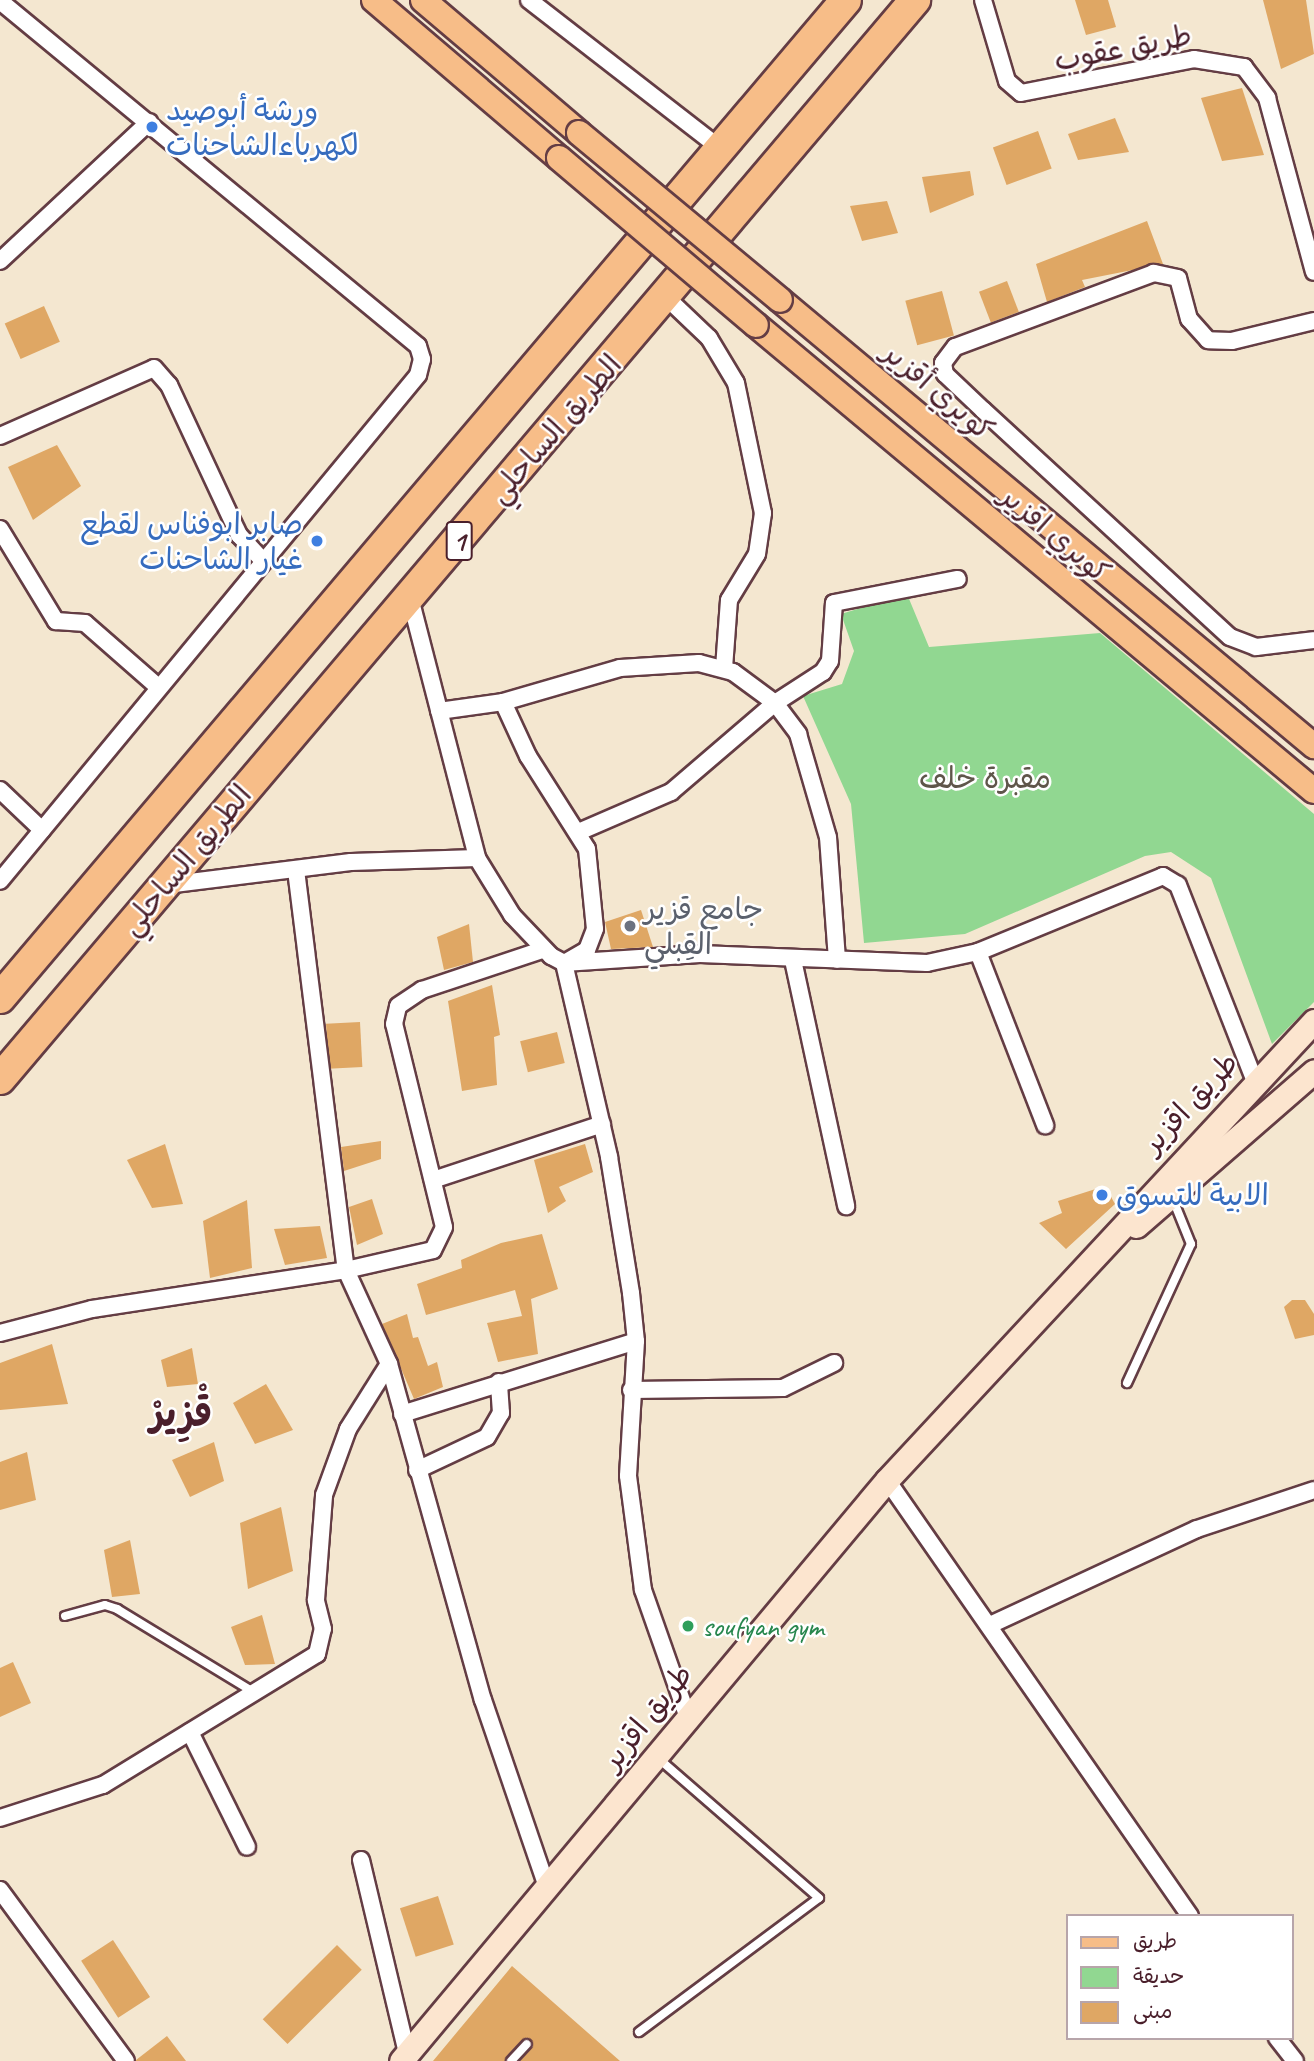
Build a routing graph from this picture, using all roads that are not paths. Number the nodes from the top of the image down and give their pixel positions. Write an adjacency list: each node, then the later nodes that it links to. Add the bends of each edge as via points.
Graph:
1 (374, 0): 27 (main road, كوبري اقزير, bridge)
2 (423, 0): 25 (main road, كويري أقزير, bridge)
3 (529, 0): 9 (street)
4 (915, 0): 12 (highway, الطريق الساحلي / 1)
5 (983, 0): 11 (street, طريق عقوب, via 1007,81 1021,93 1194,60 1244,67 1267,98)
6 (0, 2): 8 (street)
7 (844, 2): 9 (highway, الطريق الساحلي)
8 (149, 122): 10 (street); 16 (street, via 418,346 422,359 418,375)
9 (720, 148): 39 (highway, الطريق الساحلي)
10 (0, 261)
11 (1314, 272)
12 (667, 298): 18 (highway, الطريق الساحلي / 1); 20 (street, via 723,356 750,435 765,527 757,554 729,600)
13 (1314, 321): 19 (street, via 1232,341 1208,340 1189,319 1178,278 1154,273 955,347 943,363 945,374 973,401 1230,637 1256,647)
14 (0, 436): 16 (street, via 154,368 169,385 239,535)
15 (0, 529): 21 (street, via 55,621 85,623)
16 (263, 561): 21 (street)
17 (958, 579): 23 (street, via 834,603 828,667)
18 (410, 598): 24 (street); 33 (highway, الطريق الساحلي / 1)
19 (1314, 640)
20 (724, 668): 22 (street, via 699,663 620,668); 23 (street)
21 (158, 687): 28 (street)
22 (503, 702): 24 (street); 29 (street, via 528,756)
23 (775, 703): 29 (street, via 671,792); 37 (street, via 798,734 825,825)
24 (439, 710): 30 (street)
25 (1314, 746)
26 (0, 790): 28 (street)
27 (1314, 791)
28 (42, 830): 32 (street)
29 (581, 831): 38 (street, via 594,876 595,929 587,950)
30 (477, 858): 31 (street, via 400,858); 34 (street)
31 (296, 870): 33 (street); 50 (street)
32 (0, 881)
33 (165, 885): 42 (highway, الطريق الساحلي / 1)
34 (542, 950): 38 (street); 46 (street, via 422,990 398,1006 394,1024)
35 (978, 952): 37 (street, via 927,963); 43 (street, via 1152,878 1171,880); 45 (street)
36 (793, 960): 37 (street); 38 (street, via 658,954); 48 (street)
37 (837, 960)
38 (564, 963): 44 (street)
39 (0, 998)
40 (1314, 1021): 43 (street, طريق اقزير)
41 (1314, 1071): 47 (street, طريق اقزير)
42 (0, 1079)
43 (1254, 1079): 49 (street, طريق اقزير)
44 (602, 1124): 46 (street); 52 (street)
45 (1045, 1125)
46 (433, 1180): 50 (street, via 444,1227 440,1244 426,1254)
47 (1172, 1197): 49 (street, طريق اقزير); 56 (lane, via 1191,1244)
48 (846, 1206)
49 (1090, 1264): 60 (street, طريق اقزير)
50 (346, 1270): 51 (street, via 92,1309); 54 (street)
51 (0, 1333)
52 (636, 1341): 55 (street); 57 (street)
53 (834, 1363): 57 (street, via 783,1388)
54 (389, 1364): 58 (street); 64 (street, via 348,1429 324,1495 316,1600 323,1629 317,1654)
55 (499, 1382): 58 (street); 59 (street, via 501,1413 487,1437)
56 (1128, 1383)
57 (631, 1390): 65 (street, via 628,1476 643,1590)
58 (402, 1414): 59 (street)
59 (417, 1470): 72 (street, via 483,1700)
60 (887, 1480): 63 (street); 65 (street, طريق اقزير)
61 (1314, 1490): 63 (street, via 1198,1529)
62 (65, 1616): 64 (lane, via 105,1605 117,1609)
63 (990, 1625): 74 (street)
64 (252, 1691): 66 (street)
65 (687, 1715): 67 (street, طريق اقزير)
66 (190, 1732): 68 (street, via 103,1785); 69 (street)
67 (655, 1755): 72 (street, طريق اقزير); 75 (lane, via 819,1898)
68 (0, 1818)
69 (247, 1847)
70 (361, 1860): 78 (street)
71 (0, 1889): 73 (street)
72 (548, 1890): 78 (street, طريق اقزير)
73 (7, 1909): 79 (street)
74 (1188, 1914)
75 (639, 2032)
76 (1279, 2040): 81 (street)
77 (527, 2044): 80 (lane)
78 (404, 2057)
79 (127, 2061)
80 (511, 2061)
81 (1295, 2061)

